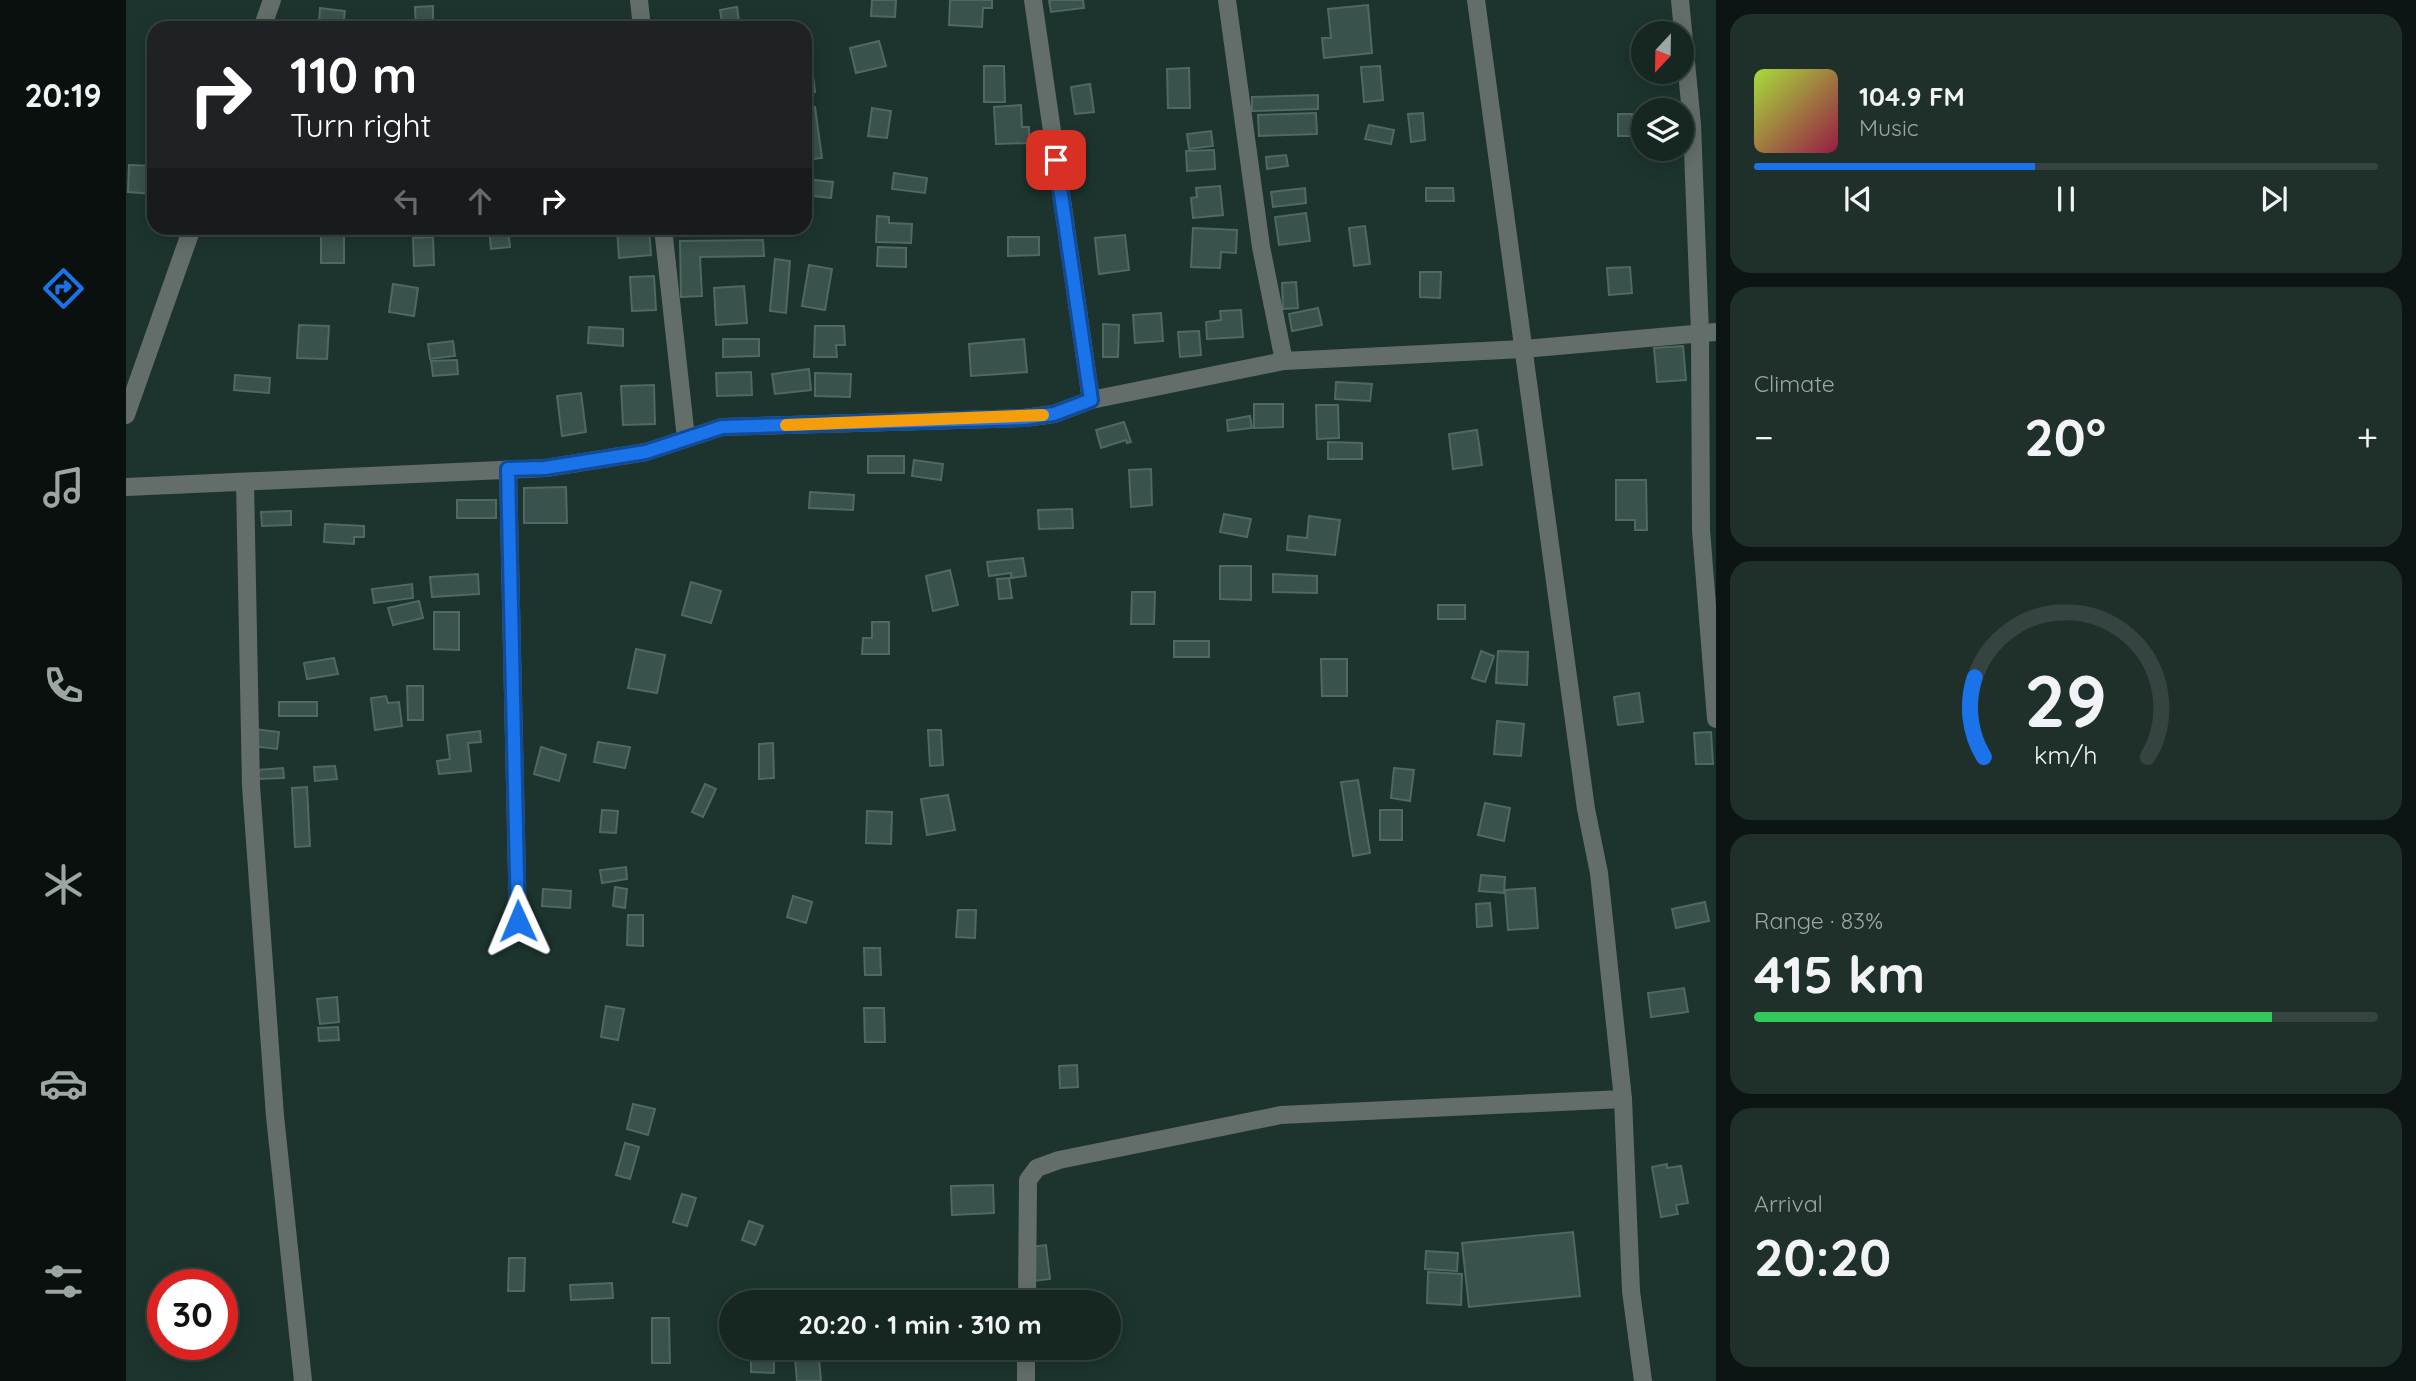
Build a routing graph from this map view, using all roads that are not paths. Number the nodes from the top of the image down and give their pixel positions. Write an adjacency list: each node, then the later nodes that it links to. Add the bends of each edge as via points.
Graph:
1 (272, 0): 7 (street)
2 (639, 0): 8 (street)
3 (1033, 0): 14 (street)
4 (1227, 0): 13 (street, via 1261,247)
5 (1476, 0): 12 (street)
6 (1680, 0): 11 (street)
7 (264, 21)
8 (641, 21)
9 (190, 235): 15 (street)
10 (664, 235): 16 (street)
11 (1708, 332): 12 (street); 20 (street, via 1702,530)
12 (1523, 349): 13 (street); 22 (street, via 1586,809 1599,873)
13 (1284, 361): 14 (street)
14 (1091, 400): 16 (street, via 1054,414 1024,418 722,427)
15 (126, 415)
16 (686, 438): 17 (street, via 646,452 545,468)
17 (508, 469): 18 (street); 21 (street)
18 (245, 482): 19 (street); 25 (street, via 251,786 275,1116)
19 (126, 487)
20 (1716, 719)
21 (518, 921)
22 (1623, 1099): 23 (street, via 1281,1115 1059,1160 1037,1168 1028,1180); 27 (street, via 1631,1291)
23 (1027, 1290)
24 (1026, 1360): 26 (street)
25 (303, 1381)
26 (1026, 1381)
27 (1643, 1381)

